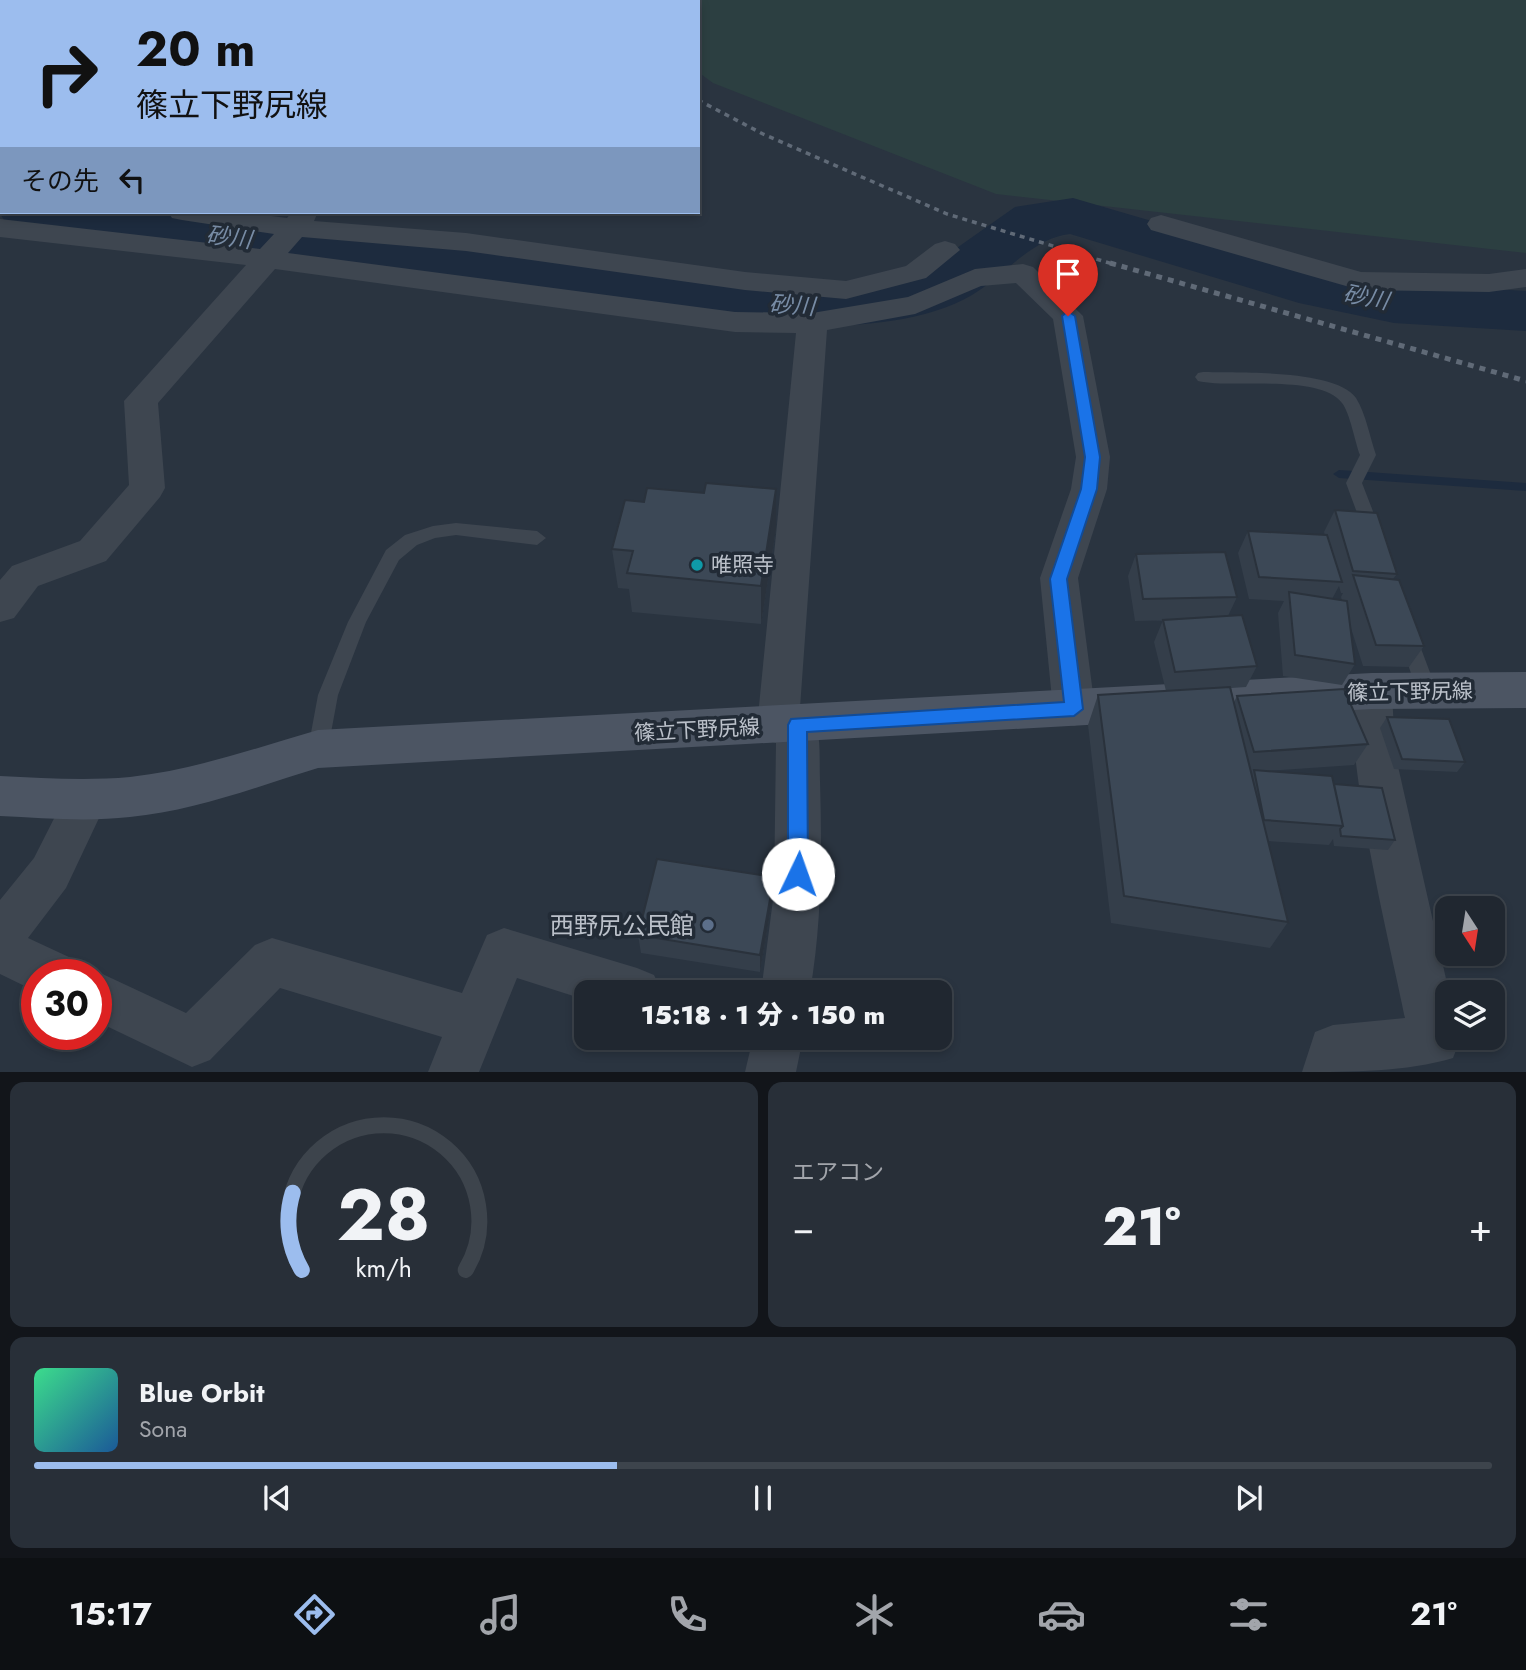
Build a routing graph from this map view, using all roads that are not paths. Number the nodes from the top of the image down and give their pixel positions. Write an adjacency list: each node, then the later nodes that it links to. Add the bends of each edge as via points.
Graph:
1 (190, 214): 4 (street)
2 (1161, 224): 6 (street, via 1360,281 1489,283)
3 (0, 228): 4 (street)
4 (286, 236): 5 (street, via 466,242 745,281 846,290 916,272); 7 (street, via 735,322); 11 (street, via 141,401 147,488 93,551 25,576)
5 (945, 250)
6 (1526, 278)
7 (812, 323): 16 (street, via 915,305 975,278 1023,273 1068,316 1093,457 1089,489 1059,579); 17 (street)
8 (1203, 377): 10 (lane, via 1292,381 1342,393 1349,400 1368,455 1354,483)
9 (537, 538): 18 (lane, via 456,529 411,540 392,555 328,695)
10 (1377, 548)
11 (0, 607)
12 (1404, 626): 15 (lane)
13 (1526, 690): 15 (main road, 篠立下野尻線)
14 (1372, 691): 15 (main road, 篠立下野尻線); 16 (main road, 篠立下野尻線); 31 (street, via 1374,753 1435,1040 1333,1050)
15 (1427, 691)
16 (1074, 709): 17 (main road, 篠立下野尻線)
17 (788, 725): 18 (main road, 篠立下野尻線); 25 (street, via 800,847)
18 (318, 749): 20 (main road, 篠立下野尻線, via 150,795)
19 (0, 796): 20 (main road, 篠立下野尻線)
20 (86, 799): 21 (street, via 50,873)
21 (0, 937)
22 (0, 949): 23 (street)
23 (21, 959)
24 (598, 980): 27 (street, via 504,951)
25 (788, 980)
26 (112, 1003): 27 (street, via 192,1042 272,962)
27 (473, 1021): 29 (street)
28 (775, 1050): 30 (street)
29 (453, 1072)
30 (770, 1072)
31 (1327, 1072)

